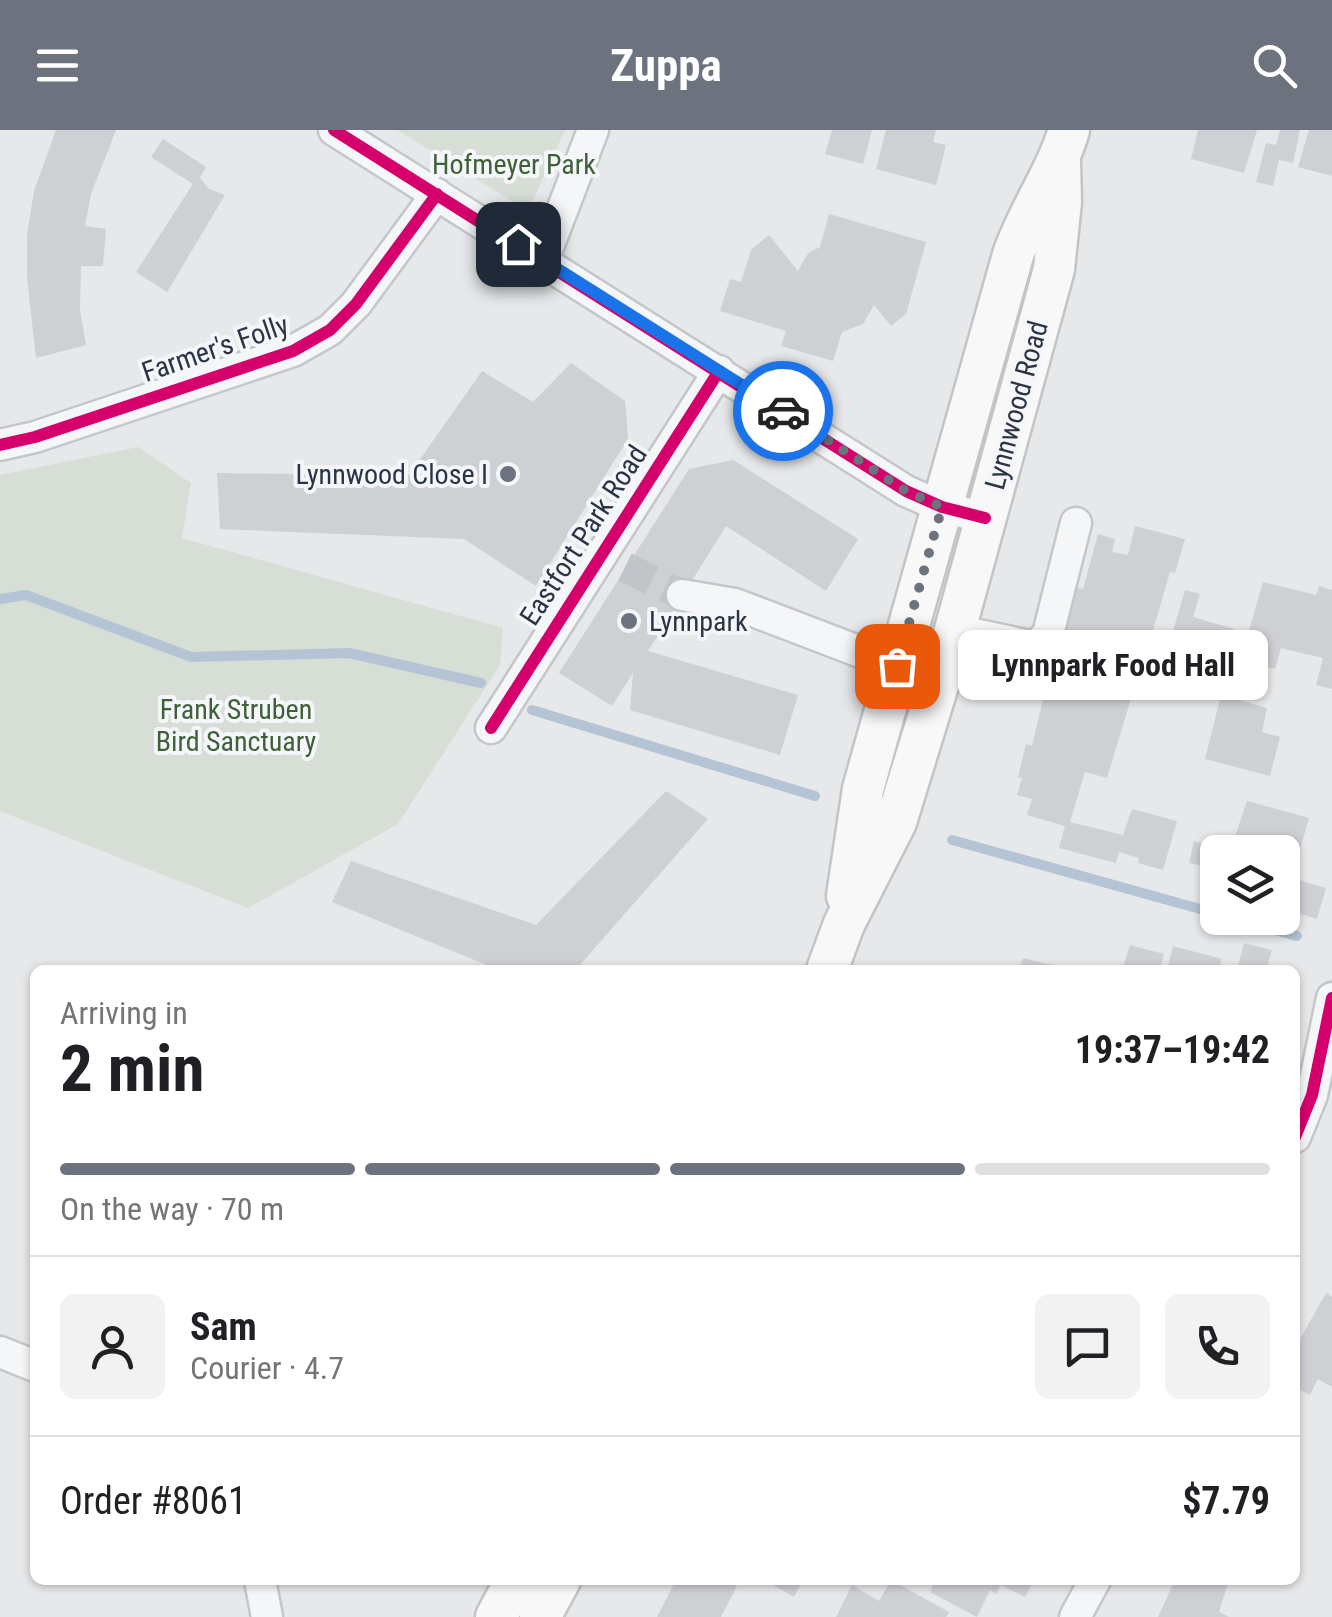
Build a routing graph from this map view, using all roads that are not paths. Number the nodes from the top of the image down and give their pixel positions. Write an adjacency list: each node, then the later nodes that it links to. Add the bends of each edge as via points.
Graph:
1 (334, 130): 4 (street)
2 (593, 130): 5 (street)
3 (1064, 146): 8 (main road, Lynnwood Road, via 1013,254); 9 (main road, Lynnwood Road, via 1054,269)
4 (436, 194): 5 (street); 7 (street, Farmer's Folly, via 330,330 293,350)
5 (543, 260): 6 (street)
6 (719, 370): 8 (street, via 906,491); 14 (street, Eastfort Park Road, via 614,560)
7 (0, 445)
8 (942, 507): 9 (street); 13 (main road, Lynnwood Road)
9 (985, 518): 12 (main road, Lynnwood Road)
10 (1076, 523): 12 (street, via 1048,634 1035,647)
11 (682, 595): 13 (street, via 735,604)
12 (956, 630): 15 (main road, Lynnwood Road, via 896,822)
13 (897, 666): 15 (main road, Lynnwood Road, via 863,790)
14 (491, 728)
15 (844, 924): 16 (main road, Lynnwood Road)
16 (830, 965)
17 (1332, 998): 18 (street)
18 (1322, 1102): 19 (street)
19 (1300, 1131)
20 (0, 1352): 21 (street)
21 (30, 1364)
22 (261, 1585): 26 (street)
23 (513, 1585): 27 (main road)
24 (557, 1585): 28 (main road)
25 (1092, 1585): 29 (street)
26 (266, 1617)
27 (496, 1617)
28 (540, 1617)
29 (1075, 1617)

